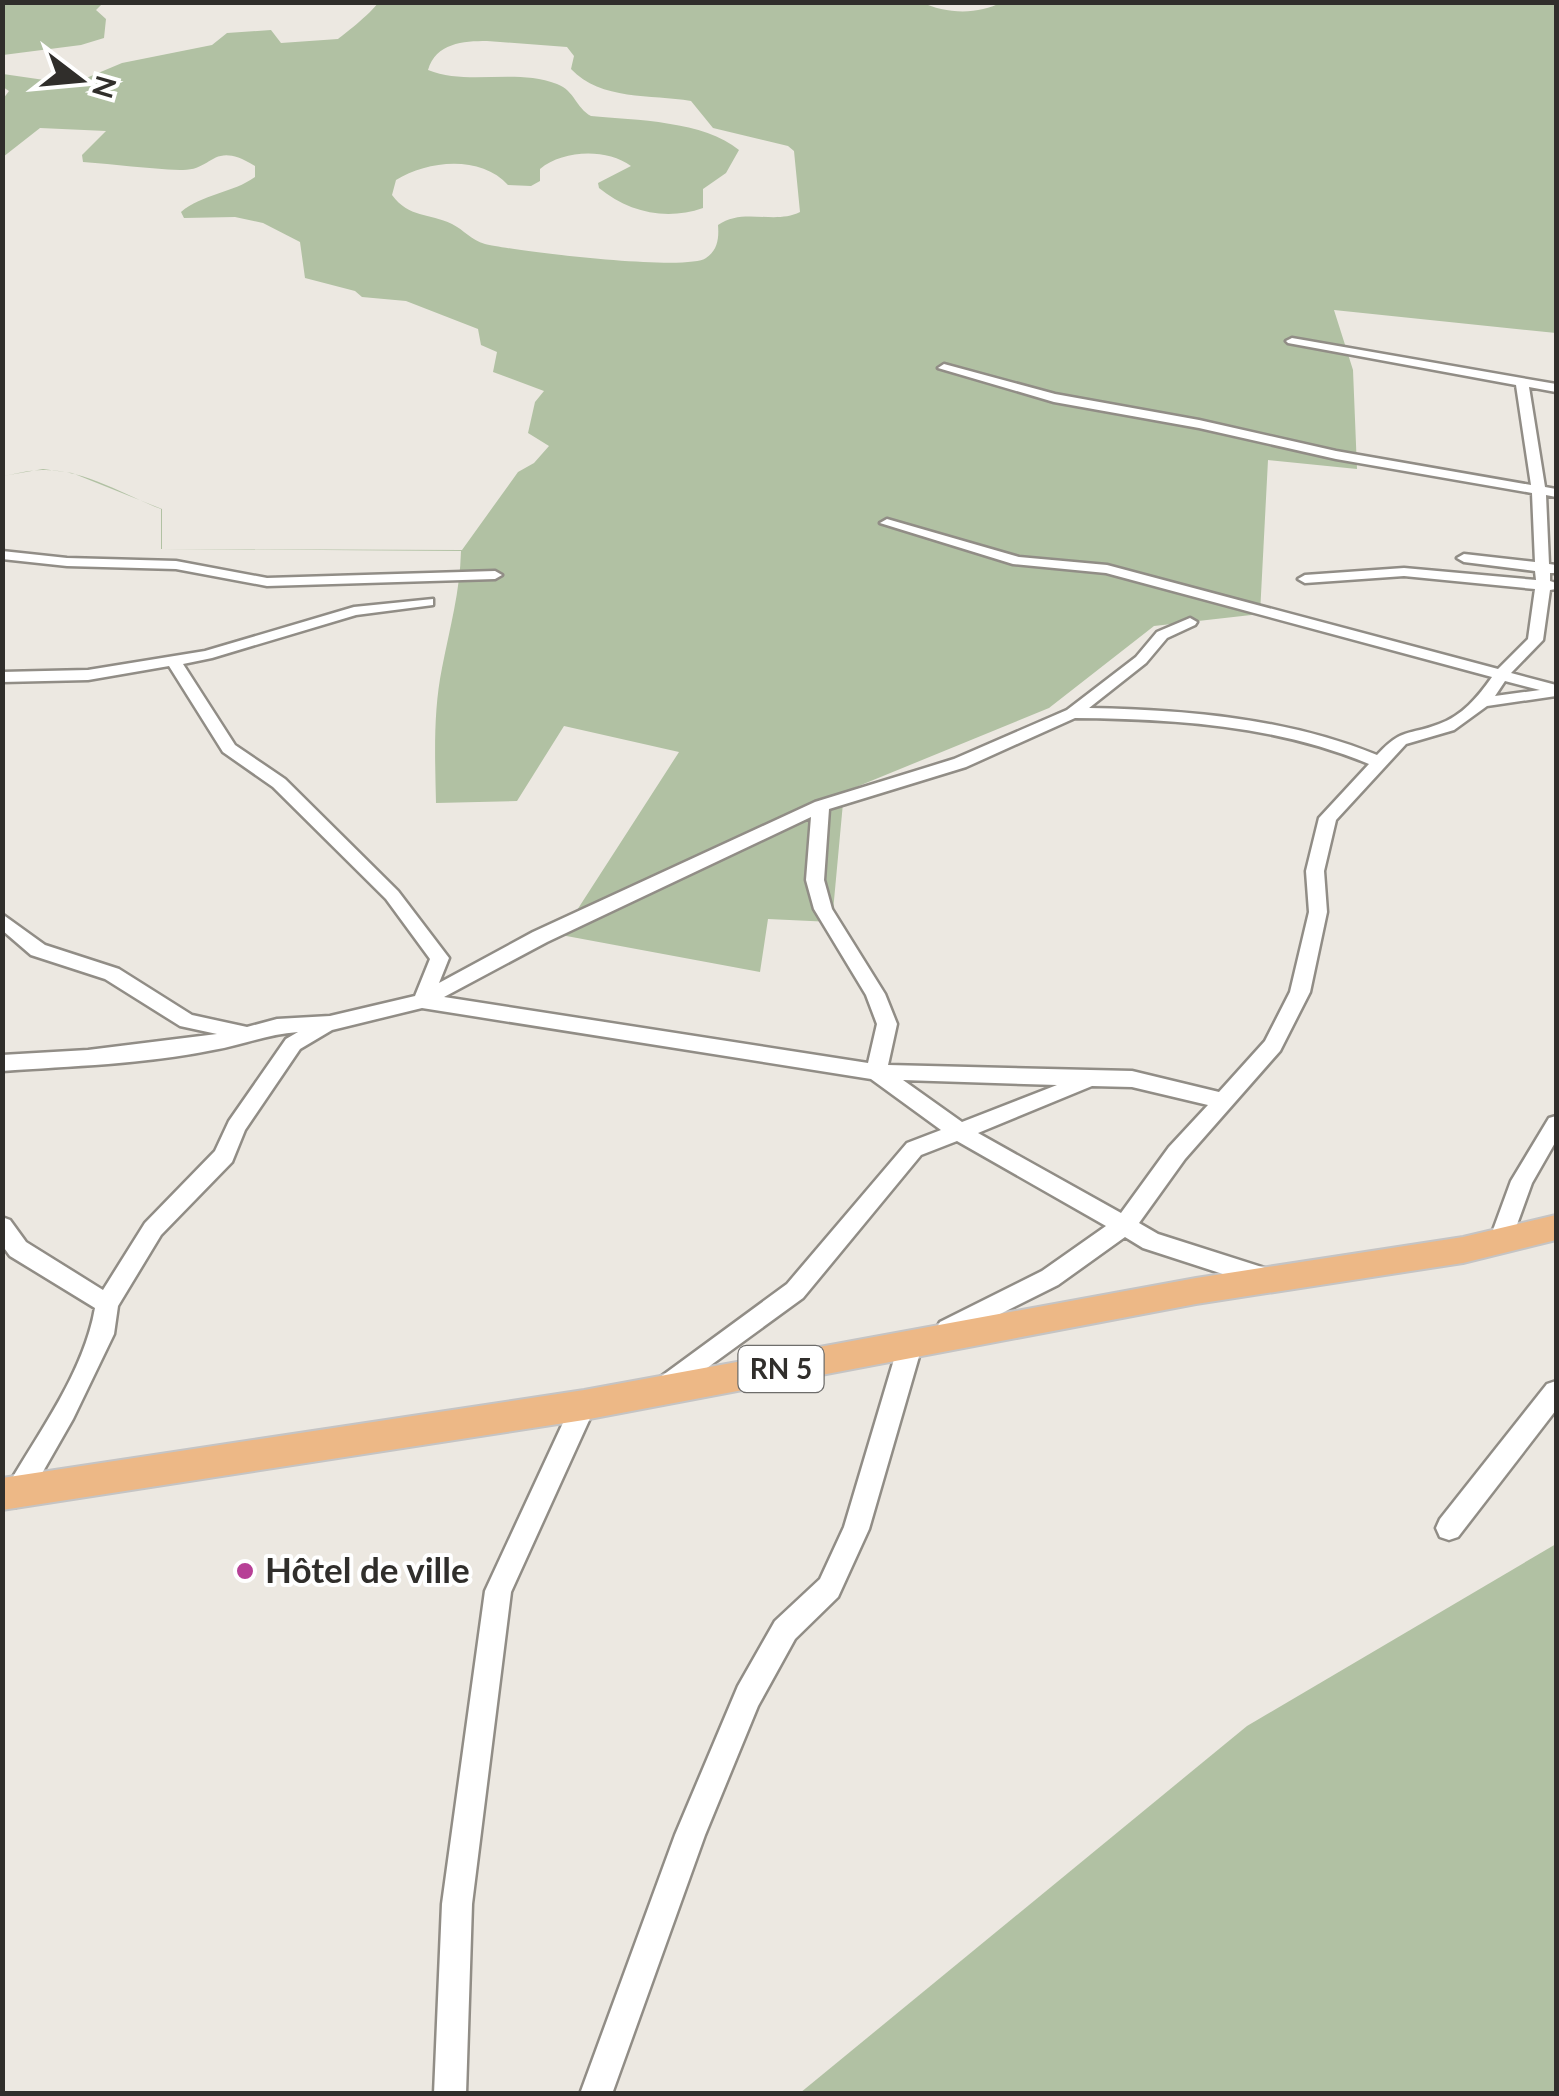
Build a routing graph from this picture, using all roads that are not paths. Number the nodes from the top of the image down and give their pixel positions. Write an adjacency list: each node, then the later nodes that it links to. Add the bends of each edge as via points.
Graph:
1 (1292, 341): 3 (street)
2 (944, 368): 7 (street, via 1054,398)
3 (1522, 383): 4 (street); 5 (street)
4 (1556, 388)
5 (1532, 453): 6 (street); 7 (street)
6 (1556, 470)
7 (1548, 492): 12 (street)
8 (887, 523): 17 (street, via 1018,561 1107,569)
9 (2, 555): 11 (street, via 176,565 267,582)
10 (1464, 558): 12 (street)
11 (494, 575)
12 (1549, 577): 13 (street, via 1404,572); 17 (street, via 1535,640)
13 (1305, 579)
14 (428, 602): 16 (street, via 354,611)
15 (1190, 622): 21 (street, via 1162,635)
16 (173, 660): 18 (street, via 88,675); 25 (street, via 229,748 280,783 413,919 440,958)
17 (1502, 674): 19 (street); 20 (street)
18 (2, 677)
19 (1556, 692): 20 (street)
20 (1482, 702): 22 (street, via 1448,727 1400,740)
21 (1073, 713): 22 (street, via 1160,713 1273,728); 23 (street, via 960,763)
22 (1380, 762): 31 (street, via 1328,818 1315,871 1318,912 1300,992 1273,1046)
23 (821, 806): 25 (street, via 540,936); 29 (street, via 814,880 887,1024)
24 (2, 920): 27 (street, via 38,950 112,974 187,1021)
25 (422, 1001): 26 (street); 29 (street)
26 (330, 1023): 27 (street); 39 (street, via 293,1044 224,1156 153,1229)
27 (252, 1034): 28 (street)
28 (2, 1063)
29 (876, 1072): 30 (street); 33 (street)
30 (1094, 1079): 31 (street, via 1132,1079); 33 (street)
31 (1223, 1102): 34 (street)
32 (1556, 1124): 37 (street, via 1522,1181)
33 (958, 1130): 34 (street); 41 (street, via 914,1149 795,1291)
34 (1125, 1225): 38 (street, via 1151,1240); 40 (street, via 997,1308)
35 (2, 1226): 39 (street, via 18,1249)
36 (1556, 1228): 37 (main road, RN 5)
37 (1500, 1241): 38 (main road, RN 5)
38 (1276, 1281): 40 (main road, RN 5)
39 (107, 1304): 44 (street, via 102,1334)
40 (910, 1346): 41 (main road, RN 5); 47 (street, via 856,1530 829,1588 785,1630 748,1696)
41 (659, 1392): 43 (main road, RN 5)
42 (1556, 1392): 45 (street)
43 (584, 1405): 44 (main road, RN 5); 46 (street, via 498,1592 457,1904)
44 (8, 1498)
45 (1449, 1528)
46 (450, 2094)
47 (596, 2094)

